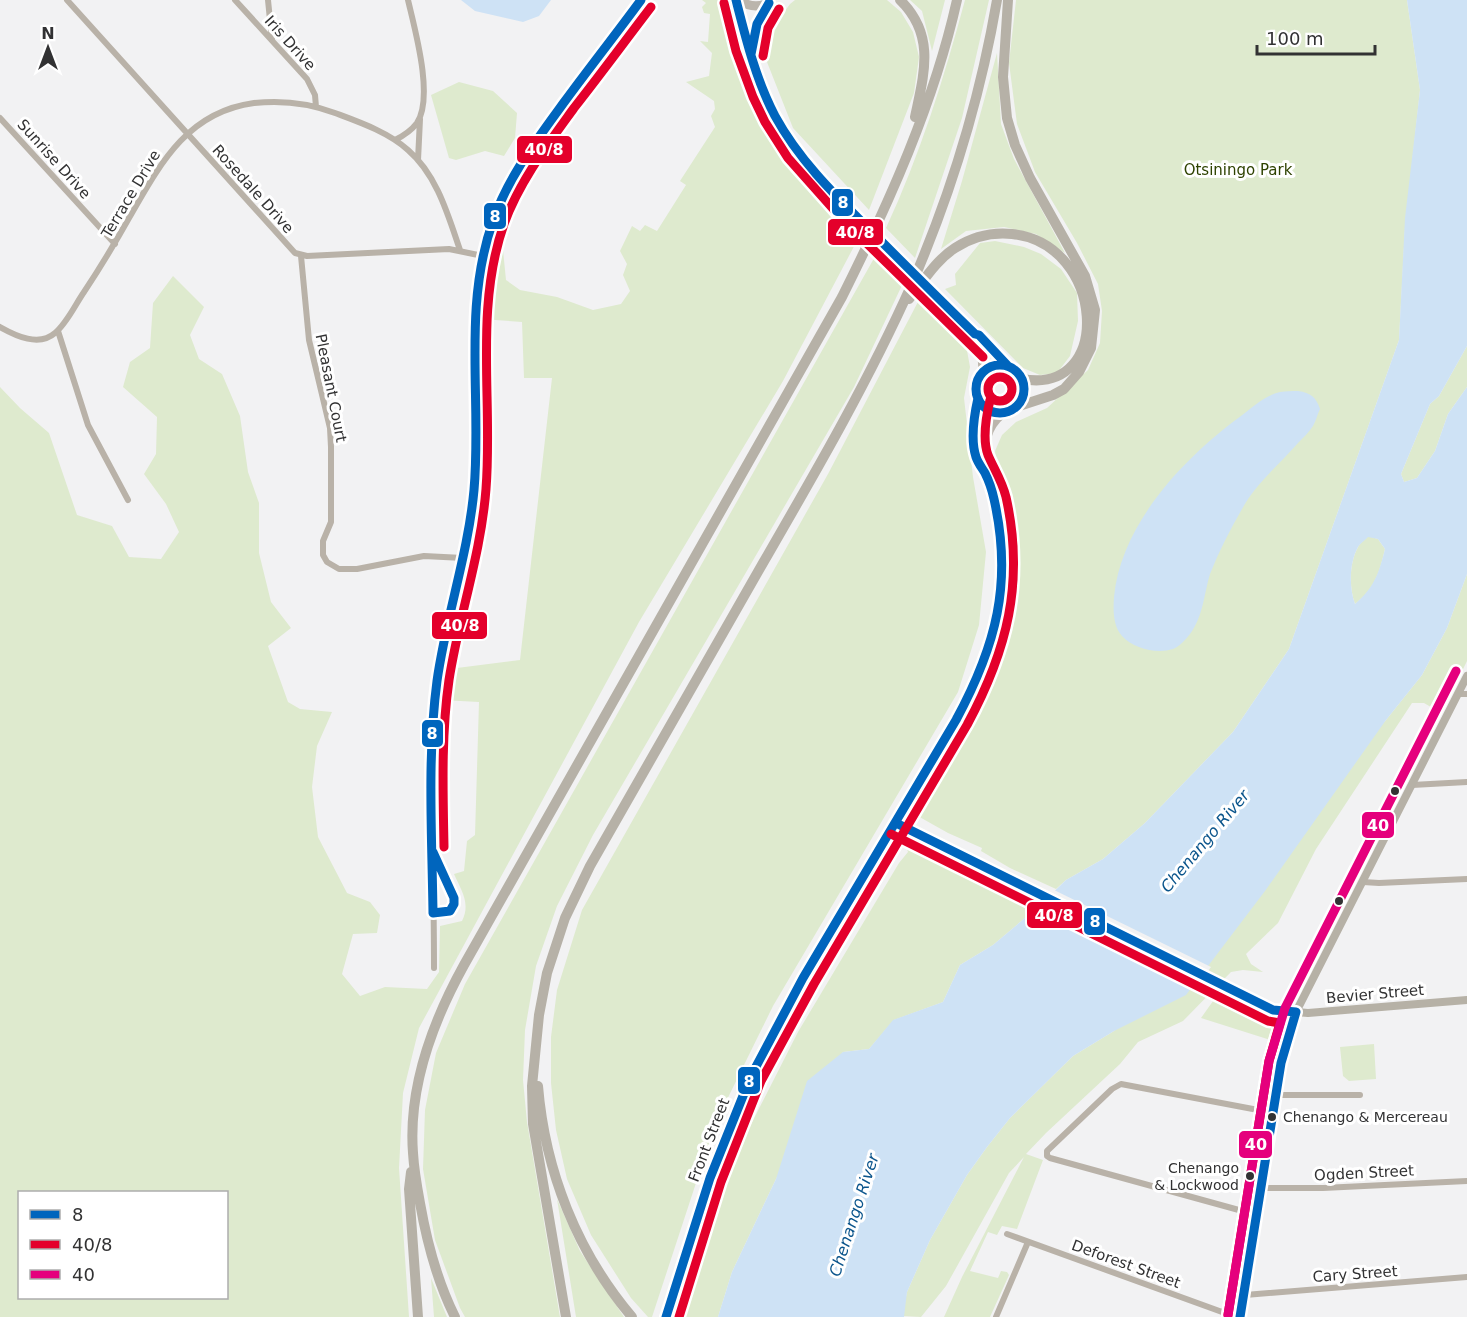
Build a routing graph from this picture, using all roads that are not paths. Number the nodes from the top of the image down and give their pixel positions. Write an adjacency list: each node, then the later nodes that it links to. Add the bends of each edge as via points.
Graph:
1 (67, 0): 17 (street, Rosedale Drive)
2 (235, 0): 12 (street, Iris Drive)
3 (268, 0): 12 (street)
4 (408, 0): 15 (street, via 422,67)
5 (642, 0): 24 (street, via 525,158 507,188)
6 (738, 0): 11 (main road, via 751,6); 13 (main road)
7 (900, 0): 19 (highway, via 915,19 924,48 922,86)
8 (957, 0): 19 (highway, via 936,75)
9 (997, 0): 25 (highway, via 982,81 953,178)
10 (1008, 0): 33 (highway, via 1003,77 1015,145 1085,276 1095,310 1091,348 1079,372 1064,389)
11 (771, 2): 13 (main road, via 757,24)
12 (272, 41): 14 (street, Iris Drive, via 311,85)
13 (751, 54): 28 (main road, via 765,96 793,144 819,178)
14 (316, 107): 17 (street, Terrace Drive, via 291,102 245,104 210,117); 18 (street, Terrace Drive)
15 (421, 115): 18 (street, via 416,125); 20 (street)
16 (0, 118): 21 (street, Sunrise Drive)
17 (187, 134): 21 (street, Terrace Drive, via 152,178); 23 (street, Rosedale Drive)
18 (395, 140): 20 (street, Terrace Drive)
19 (907, 153): 52 (highway, via 874,232 829,322 456,979 431,1036 419,1078 413,1112)
20 (418, 160): 22 (street, Terrace Drive, via 442,200)
21 (115, 244): 27 (street, Terrace Drive)
22 (460, 250): 23 (street); 24 (street)
23 (301, 256): 37 (street, Pleasant Court, via 309,340 330,437 331,522 323,540 323,555 339,569 424,556)
24 (483, 256): 37 (street, via 476,299 474,488)
25 (898, 314): 31 (highway, via 945,256 965,242 1003,233 1039,242 1060,255 1076,277 1087,319 1078,359 1066,372 1045,381); 48 (highway, via 842,425 584,878 555,945)
26 (0, 327): 27 (street, via 29,339 44,338)
27 (58, 331): 36 (street, via 88,425)
28 (975, 334): 29 (main road); 30 (main road)
29 (1009, 366): 30 (main road, via 995,365); 31 (main road)
30 (983, 372): 32 (main road, via 976,384)
31 (1022, 379): 33 (main road, via 1023,396)
32 (978, 399): 34 (main road, via 988,410); 35 (main road, Front Street, via 974,440)
33 (1016, 407): 34 (main road)
34 (1002, 414): 35 (main road, via 987,435)
35 (984, 467): 42 (main road, Front Street, via 996,505 1002,545 1000,599 993,636 963,709)
36 (128, 500)
37 (463, 558): 45 (street, via 434,704)
38 (1467, 676): 39 (street)
39 (1462, 694): 41 (street)
40 (1467, 783): 41 (street)
41 (1412, 785): 44 (street)
42 (896, 823): 47 (street, Bevier Street, via 1273,1010); 64 (main road, Front Street, via 766,1045 719,1152)
43 (1467, 879): 44 (street)
44 (1363, 882): 47 (street)
45 (434, 968)
46 (1467, 1000): 47 (street, Bevier Street)
47 (1296, 1012): 49 (street, via 1281,1063)
48 (537, 1029): 62 (highway, via 533,1117); 63 (highway, via 539,1100 553,1171 583,1245)
49 (1277, 1095): 50 (street); 51 (street)
50 (1360, 1095)
51 (1274, 1113): 54 (street); 55 (street, via 1122,1084 1047,1150 1050,1158)
52 (413, 1154): 60 (highway, via 409,1189); 61 (highway, via 430,1252)
53 (1467, 1181): 54 (street, Ogden Street)
54 (1262, 1188): 55 (street)
55 (1257, 1215): 59 (street)
56 (1007, 1233): 57 (street, Deforest Street)
57 (1028, 1242): 65 (street); 66 (street, Deforest Street)
58 (1467, 1277): 59 (street, Cary Street)
59 (1245, 1294): 66 (street)
60 (418, 1317)
61 (455, 1317)
62 (566, 1317)
63 (632, 1317)
64 (666, 1317)
65 (996, 1317)
66 (1238, 1317)

